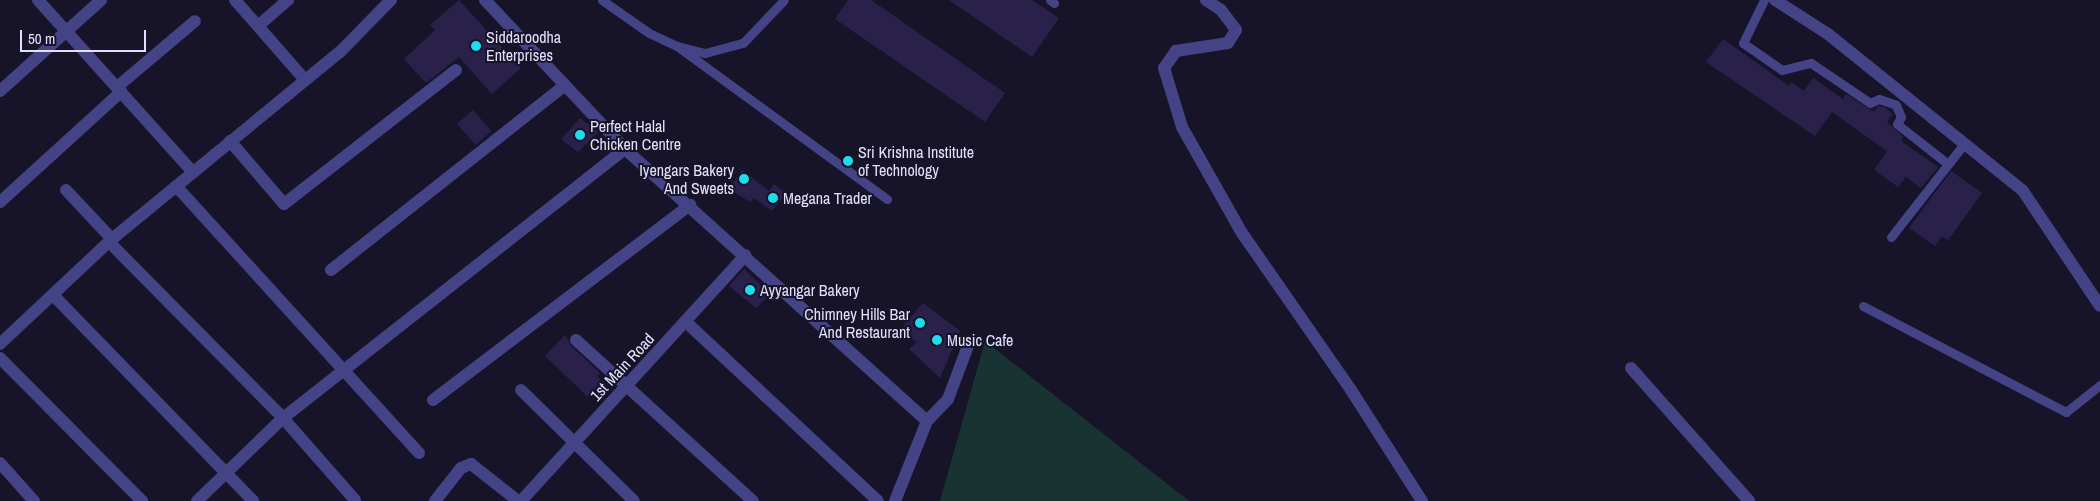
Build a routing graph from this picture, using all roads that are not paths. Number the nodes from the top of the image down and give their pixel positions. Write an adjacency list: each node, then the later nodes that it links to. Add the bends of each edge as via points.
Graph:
1 (38, 0): 14 (street)
2 (101, 0): 14 (street)
3 (235, 0): 13 (street)
4 (288, 0): 13 (street)
5 (485, 0): 18 (street)
6 (602, 0): 15 (lane, via 649,33)
7 (784, 0): 15 (lane, via 743,43 705,53)
8 (1206, 0): 66 (street, via 1221,10 1236,30 1228,44 1176,52 1164,68 1182,127 1242,233 1351,390)
9 (1764, 0): 24 (lane, via 1743,43 1782,70 1811,63 1870,103 1879,100 1896,105 1901,117 1897,124)
10 (1775, 0): 22 (street, via 1828,34)
11 (388, 1): 17 (street, via 340,52)
12 (195, 21): 19 (street)
13 (258, 26): 17 (street)
14 (68, 31): 19 (street); 20 (street)
15 (677, 46): 28 (lane)
16 (456, 70): 21 (street, via 284,204)
17 (305, 80): 21 (street)
18 (565, 85): 23 (street); 34 (street)
19 (119, 89): 25 (street); 29 (street)
20 (0, 91)
21 (230, 141): 25 (street)
22 (1964, 144): 24 (lane); 37 (street, via 2023,191)
23 (625, 149): 30 (street); 44 (street)
24 (1948, 164): 31 (lane)
25 (193, 172): 26 (street)
26 (176, 186): 32 (street); 44 (street)
27 (66, 190): 32 (street)
28 (888, 198)
29 (0, 202)
30 (690, 205): 33 (street); 48 (street)
31 (1891, 237)
32 (110, 241): 35 (street); 49 (street)
33 (746, 255): 38 (street, 1st Main Road); 50 (street)
34 (331, 270)
35 (53, 295): 41 (street); 54 (street)
36 (1863, 306): 45 (lane, via 2066,412)
37 (2100, 306)
38 (686, 322): 46 (street, 1st Main Road); 64 (street)
39 (576, 340): 46 (street)
40 (969, 343): 50 (street, via 948,399)
41 (0, 344)
42 (0, 358): 57 (street)
43 (1631, 368): 67 (street)
44 (344, 370): 49 (street); 52 (street)
45 (2100, 385)
46 (627, 386): 51 (street, 1st Main Road); 63 (street)
47 (521, 390): 51 (street)
48 (433, 400)
49 (283, 418): 54 (street); 55 (street)
50 (927, 421): 65 (street)
51 (573, 444): 61 (street, 1st Main Road); 62 (street)
52 (419, 454)
53 (0, 463): 56 (street)
54 (226, 475): 58 (street); 59 (street)
55 (355, 500)
56 (34, 501)
57 (142, 501)
58 (197, 501)
59 (253, 501)
60 (435, 501): 61 (street, via 461,468 471,464)
61 (520, 501)
62 (634, 501)
63 (753, 501)
64 (878, 501)
65 (894, 501)
66 (1422, 501)
67 (1749, 501)

